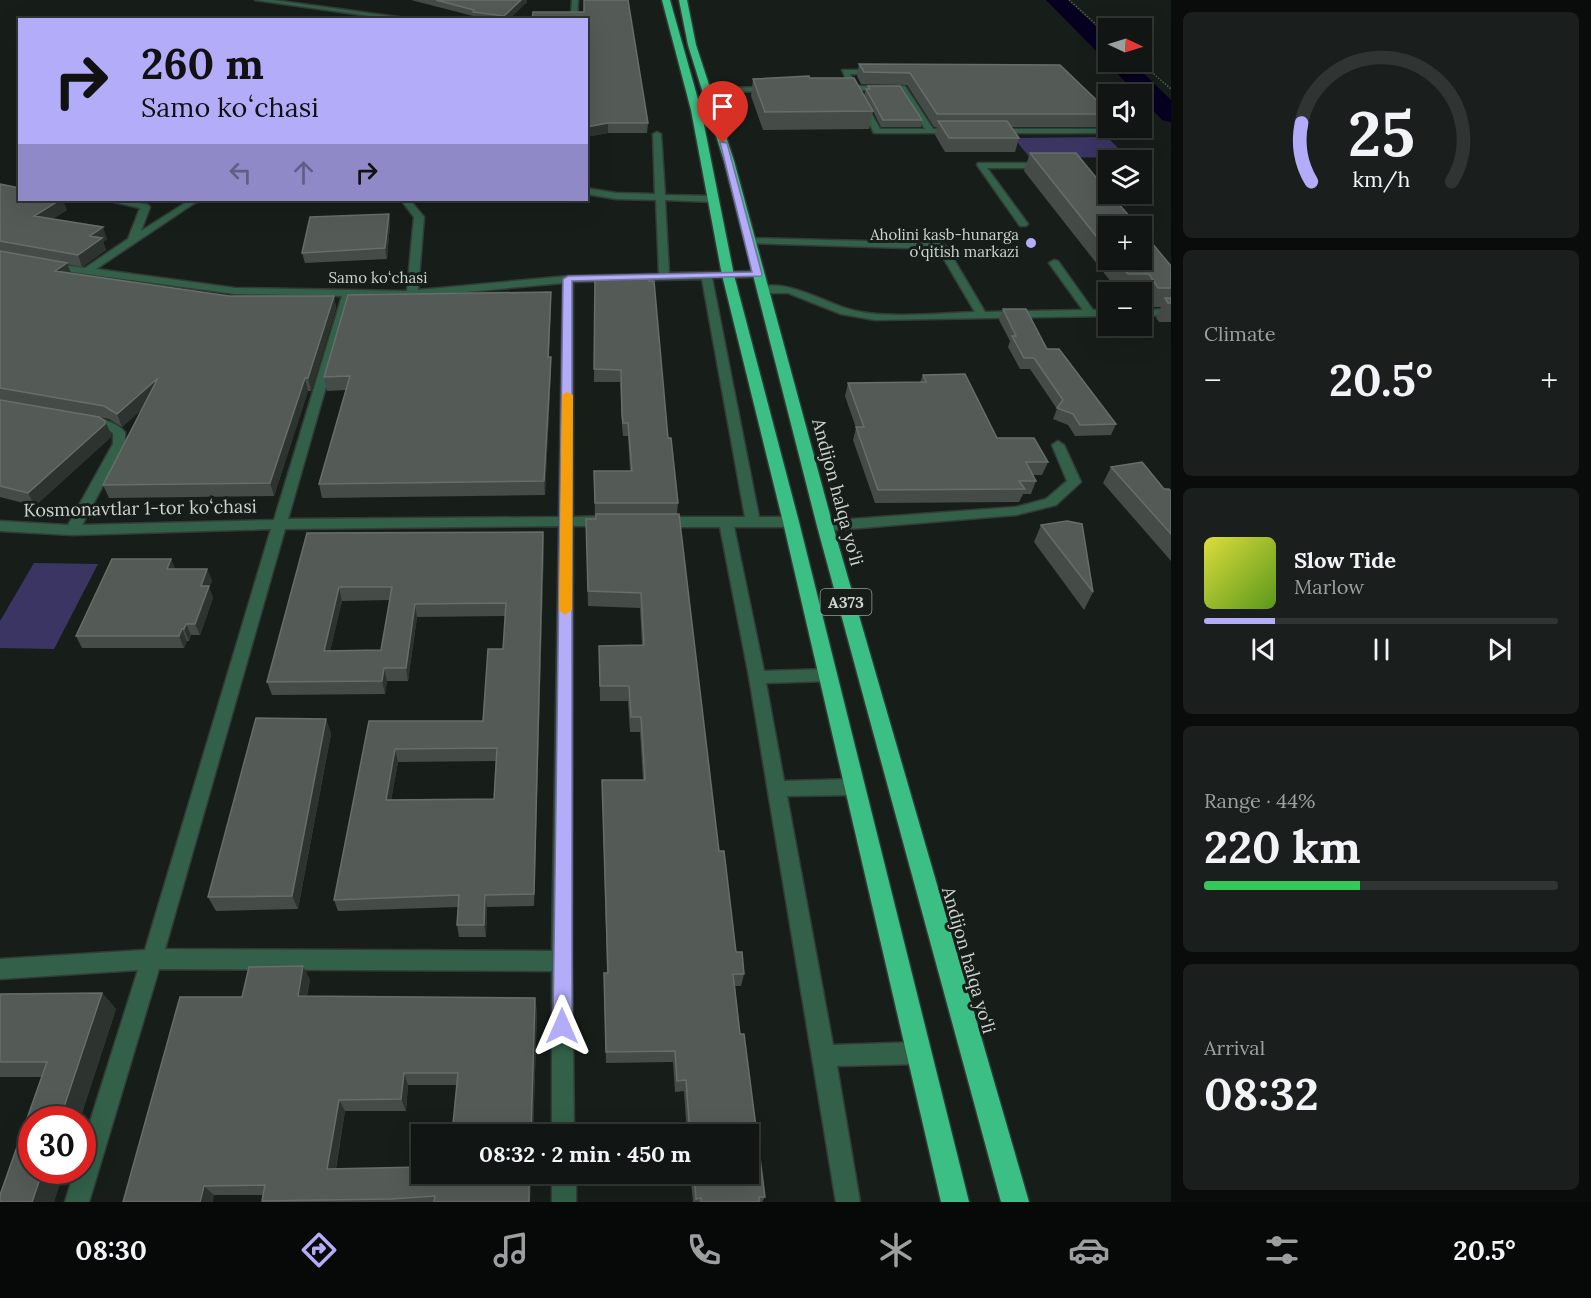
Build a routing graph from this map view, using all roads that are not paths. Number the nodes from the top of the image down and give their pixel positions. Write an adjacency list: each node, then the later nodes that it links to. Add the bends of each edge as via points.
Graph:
1 (258, 0): 5 (street)
2 (575, 0): 6 (street)
3 (666, 0): 20 (highway, A373, via 696,110)
4 (683, 0): 11 (highway, Andijon halqa yo‘li / A373)
5 (401, 18)
6 (574, 18)
7 (891, 72): 9 (street, via 845,72)
8 (843, 88): 9 (street)
9 (854, 88): 12 (street, via 902,88); 12 (street, via 877,131)
10 (786, 89): 11 (street)
11 (707, 90): 26 (highway, Andijon halqa yo‘li / A373)
12 (931, 131): 13 (street)
13 (967, 131)
14 (991, 131): 15 (street)
15 (1098, 131)
16 (657, 134): 19 (street)
17 (1049, 165): 24 (street, via 981,165)
18 (588, 191): 19 (street)
19 (660, 199): 20 (street); 32 (street)
20 (713, 200): 31 (highway, A373)
21 (121, 201): 25 (street, via 144,207)
22 (193, 201): 25 (street)
23 (407, 201): 36 (street, via 419,217)
24 (1023, 224)
25 (133, 239): 29 (street)
26 (749, 241): 34 (highway, Andijon halqa yo‘li / A373); 41 (street, via 941,246)
27 (1054, 263): 38 (street)
28 (43, 264): 29 (street, Samo koʻchasi)
29 (85, 272): 35 (street, Samo koʻchasi, via 236,291)
30 (706, 275): 31 (street, Samo koʻchasi); 32 (street, Samo koʻchasi); 48 (street)
31 (728, 275): 34 (street, Samo koʻchasi); 49 (highway, A373)
32 (664, 276): 33 (street, Samo koʻchasi)
33 (568, 279): 36 (street, Samo koʻchasi); 44 (street)
34 (760, 282): 41 (street, Samo koʻchasi, via 845,312 875,317); 52 (highway, Andijon halqa yo‘li / A373)
35 (348, 292): 36 (street, Samo koʻchasi); 50 (street)
36 (412, 294)
37 (1171, 312): 40 (street)
38 (1090, 313): 39 (street, Samo koʻchasi); 41 (street, Samo koʻchasi)
39 (1098, 313)
40 (1152, 313)
41 (982, 315)
42 (75, 421): 53 (street, via 109,426 119,432 119,444)
43 (1058, 445): 52 (street, via 1074,482 1051,502 1016,511)
44 (566, 521): 45 (street, Kosmonavtlar 1-tor koʻchasi); 50 (street, Kosmonavtlar 1-tor koʻchasi); 59 (street)
45 (623, 522)
46 (646, 522): 47 (street)
47 (726, 522): 48 (street); 55 (street)
48 (753, 522): 49 (street)
49 (791, 522): 54 (highway, A373)
50 (280, 524): 53 (street, Kosmonavtlar 1-tor koʻchasi); 58 (street)
51 (0, 526): 53 (street, Kosmonavtlar 1-tor koʻchasi)
52 (825, 526): 69 (highway, Andijon halqa yo‘li / A373)
53 (72, 530)
54 (828, 675): 55 (street); 56 (highway, A373)
55 (757, 677): 57 (street)
56 (855, 787): 57 (street); 61 (highway, A373)
57 (776, 789): 62 (street)
58 (152, 959): 59 (street); 60 (street); 65 (street)
59 (562, 961): 63 (street)
60 (0, 969)
61 (919, 1053): 62 (street); 68 (highway, A373)
62 (824, 1056): 67 (street)
63 (563, 1124)
64 (564, 1184): 66 (street)
65 (77, 1202)
66 (564, 1202)
67 (848, 1202)
68 (956, 1202)
69 (1015, 1202)

